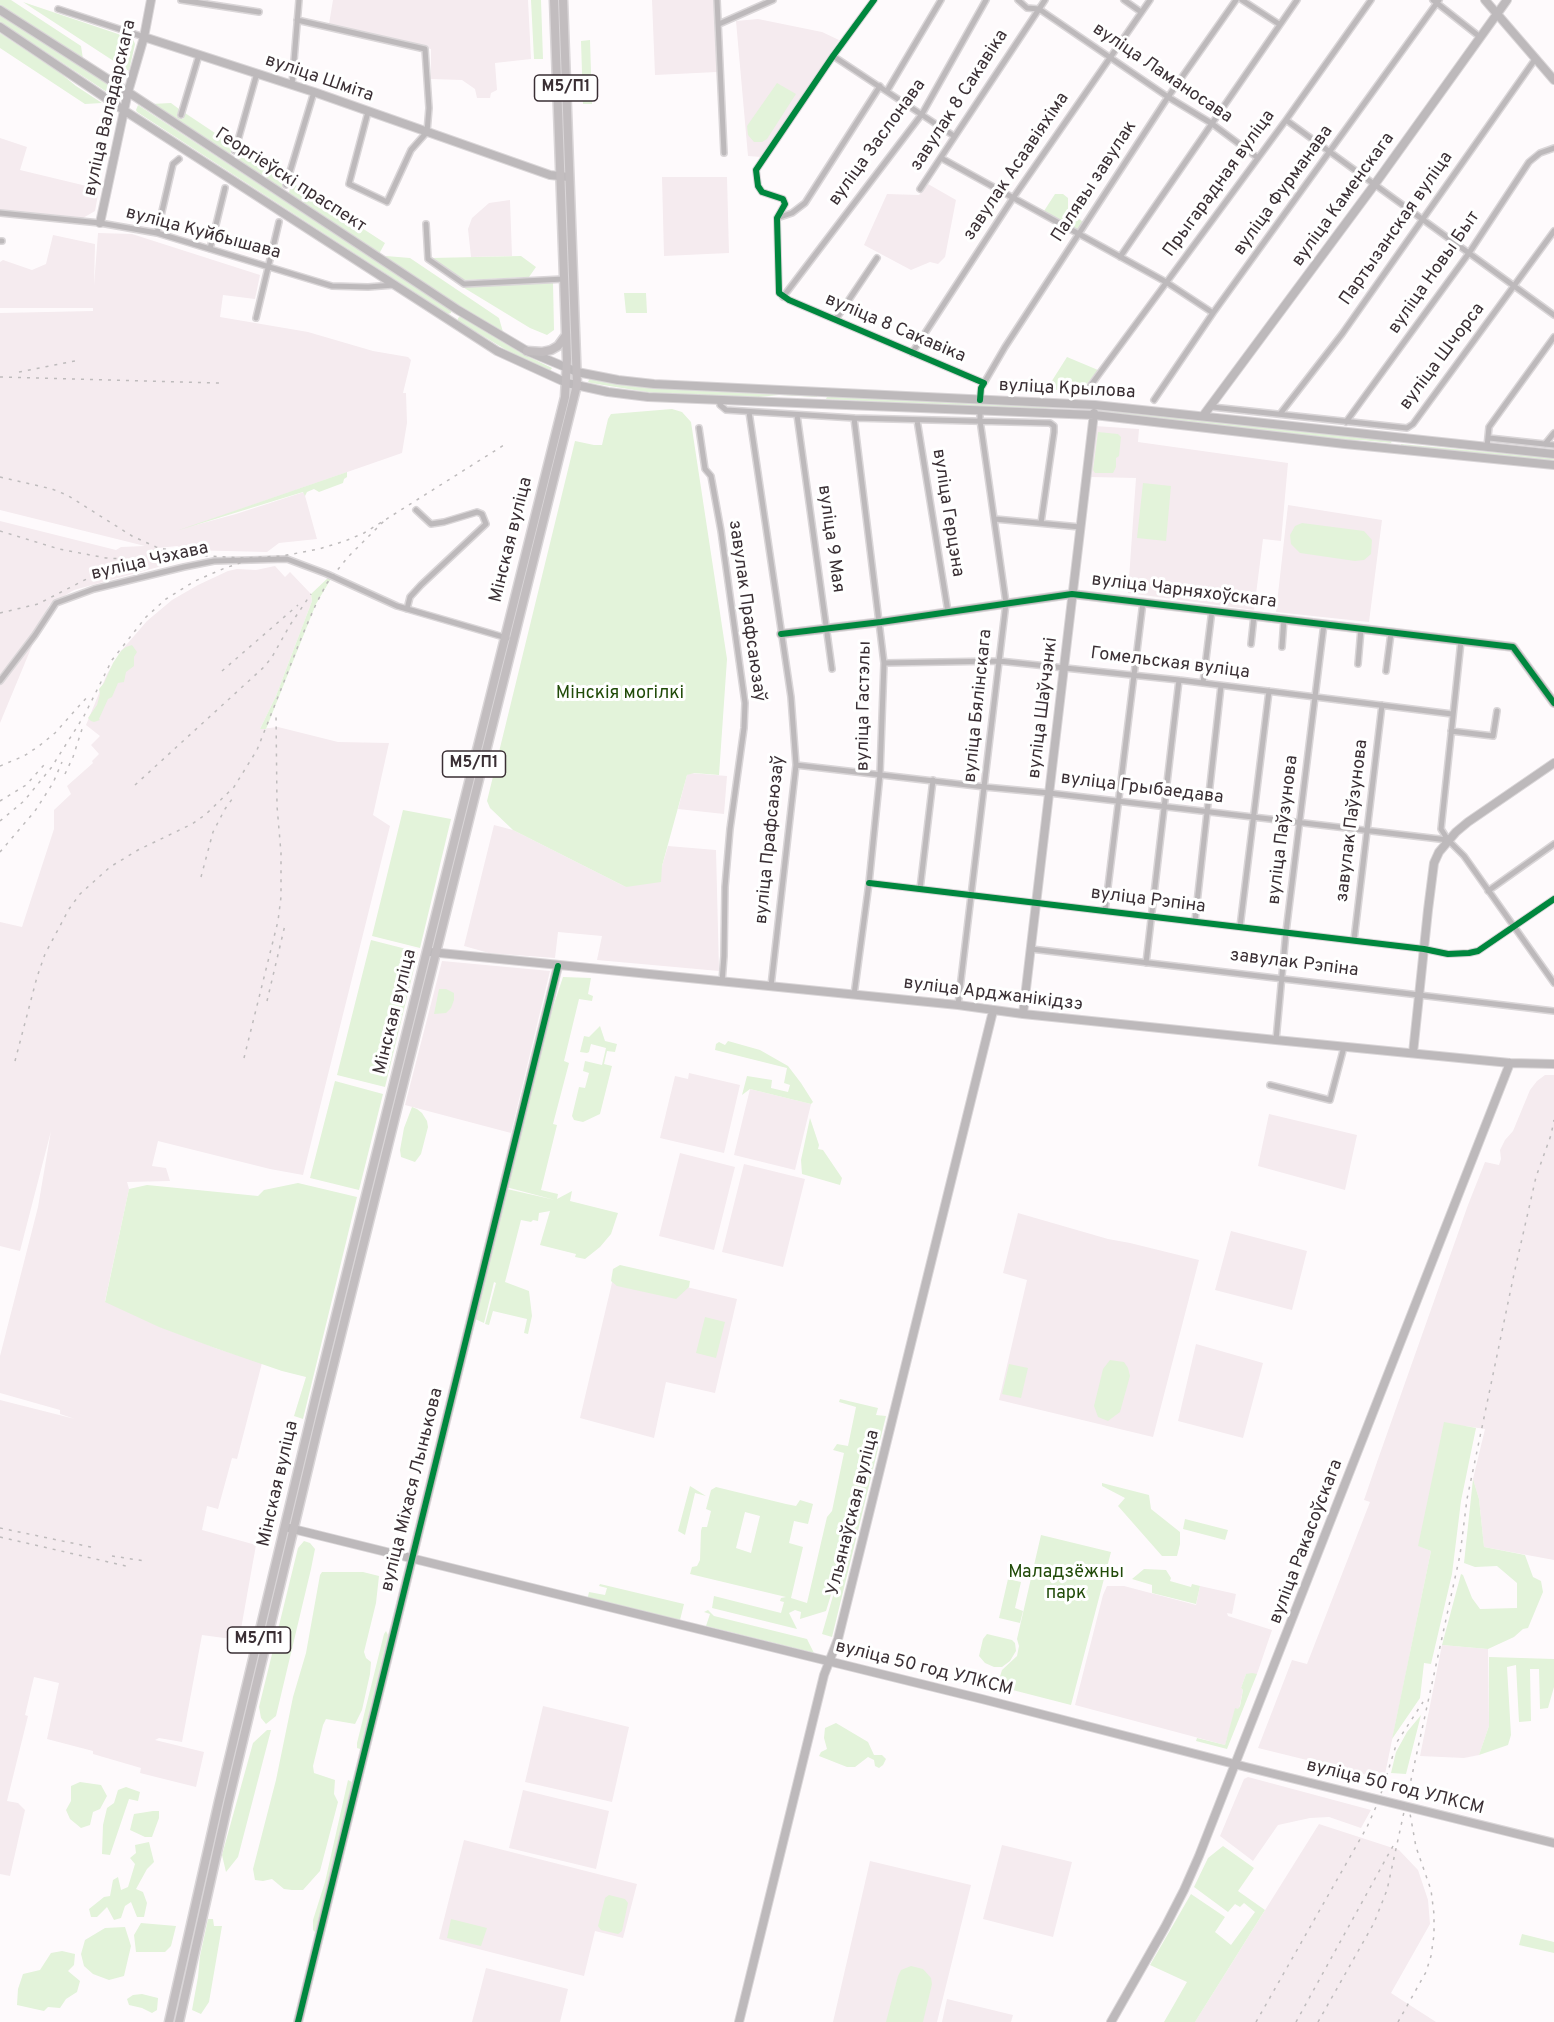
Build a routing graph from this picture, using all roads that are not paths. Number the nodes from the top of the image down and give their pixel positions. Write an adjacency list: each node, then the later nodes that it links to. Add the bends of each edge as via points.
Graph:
1 (151, 0): 32 (main road, вуліца Валадарскага)
2 (181, 0): 25 (street)
3 (299, 0): 28 (street)
4 (554, 0): 61 (main road, Мінская вуліца / М5/П1)
5 (563, 0): 61 (main road, Мінская вуліца / М5/П1)
6 (717, 0): 29 (street)
7 (773, 0): 29 (street)
8 (874, 0): 35 (street)
9 (941, 0): 42 (street)
10 (986, 0): 48 (street, вуліца Заслонава)
11 (1018, 0): 23 (street, вуліца Ламаносава, via 1027,8)
12 (1045, 0): 23 (street, завулак 8 Сакавіка)
13 (1124, 0): 26 (street)
14 (1150, 0): 26 (street, завулак Асаавіяхіма)
15 (1236, 0): 45 (street, Палявы завулак)
16 (1242, 0): 30 (street)
17 (1297, 0): 30 (street)
18 (1371, 0): 50 (street, Прыгарадная вуліца)
19 (1485, 0): 27 (main road)
20 (1507, 0): 27 (main road, вуліца Каменскага)
21 (1436, 1): 33 (street); 56 (street, вуліца Фурманава)
22 (58, 9): 32 (street, вуліца Шміта)
23 (1039, 9): 36 (street, вуліца Ламаносава); 53 (street, завулак 8 Сакавіка)
24 (0, 10): 43 (main road, Георгіеўскі праспект)
25 (259, 12)
26 (1141, 12): 36 (street, завулак Асаавіяхіма)
27 (1497, 14): 33 (main road, вуліца Каменскага); 37 (main road)
28 (297, 20): 40 (street); 52 (street, via 425,49)
29 (719, 24): 57 (street)
30 (1279, 24): 51 (street)
31 (0, 27): 46 (main road, Георгіеўскі праспект)
32 (144, 37): 34 (main road, вуліца Шміта); 43 (main road, вуліца Валадарскага)
33 (1479, 37): 62 (main road, вуліца Каменскага)
34 (199, 55): 38 (main road, вуліца Шміта); 49 (street)
35 (833, 56): 41 (street); 68 (street, via 756,170 762,192 783,199 785,204)
36 (1109, 57): 45 (street, вуліца Ламаносава); 66 (street, завулак Асаавіяхіма)
37 (1536, 58): 39 (main road); 69 (street, Партызанская вуліца)
38 (257, 73): 40 (main road, вуліца Шміта); 55 (street)
39 (1554, 80)
40 (292, 85): 44 (main road, вуліца Шміта)
41 (880, 86): 42 (street); 68 (street, via 805,203)
42 (887, 91): 48 (street)
43 (129, 92): 46 (main road, вуліца Валадарскага); 86 (main road, Георгіеўскі праспект)
44 (314, 92): 47 (main road, вуліца Шміта); 63 (street)
45 (1168, 97): 51 (street, вуліца Ламаносава); 75 (street, Палявы завулак)
46 (125, 111): 71 (main road, вуліца Валадарскага); 83 (main road, Георгіеўскі праспект)
47 (368, 111): 52 (main road, вуліца Шміта); 52 (street, via 349,184 387,202 411,150)
48 (922, 114): 53 (street); 85 (street, вуліца Заслонава)
49 (181, 115)
50 (1286, 120): 56 (street); 59 (street, Прыгарадная вуліца)
51 (1211, 123): 59 (street, вуліца Ламаносава); 78 (street)
52 (427, 132): 61 (main road, вуліца Шміта)
53 (954, 136): 58 (street, завулак 8 Сакавіка)
54 (1554, 148): 77 (street, вуліца Новы Быт, via 1529,162)
55 (235, 151)
56 (1330, 152): 62 (street); 87 (street, вуліца Фурманава)
57 (724, 153)
58 (941, 158): 65 (street, завулак 8 Сакавіка); 66 (street)
59 (1258, 158): 82 (street, Прыгарадная вуліца)
60 (179, 159): 74 (street, via 173,164)
61 (565, 177): 81 (main road, Мінская вуліца / М5/П1); 97 (main road, Мінская вуліца / М5/П1)
62 (1375, 184): 69 (street); 108 (main road, вуліца Каменскага)
63 (286, 185)
64 (225, 188): 76 (street)
65 (920, 189)
66 (1013, 198): 75 (street); 95 (street, завулак Асаавіяхіма)
67 (0, 213): 71 (street, вуліца Куйбышава)
68 (777, 218): 85 (street)
69 (1421, 219): 77 (street); 113 (street, Партызанская вуліца)
70 (279, 222): 80 (street)
71 (100, 223): 74 (street, вуліца Куйбышава)
72 (426, 224): 81 (street, via 428,259 464,284)
73 (1554, 231): 84 (street, вуліца Шчорса)
74 (157, 233): 76 (street, вуліца Куйбышава)
75 (1079, 234): 78 (street); 99 (street, Палявы завулак)
76 (210, 249): 80 (street, вуліца Куйбышава)
77 (1469, 253): 84 (street); 118 (street, вуліца Новы Быт)
78 (1120, 257): 82 (street)
79 (877, 258): 90 (street)
80 (268, 267): 83 (street, вуліца Куйбышава, via 332,286); 89 (street)
81 (564, 279): 92 (main road, Мінская вуліца / М5/П1)
82 (1166, 282): 87 (street); 101 (street, Прыгарадная вуліца)
83 (396, 285): 91 (main road, Георгіеўскі праспект)
84 (1514, 286): 88 (street); 118 (street, вуліца Шчорса, via 1413,424 1399,428)
85 (781, 295): 90 (street, вуліца 8 Сакавіка)
86 (458, 310): 91 (main road); 94 (main road, Георгіеўскі праспект)
87 (1213, 313): 105 (street, вуліца Фурманава)
88 (1554, 315)
89 (256, 318)
90 (836, 319): 95 (street, вуліца 8 Сакавіка)
91 (451, 321): 98 (main road, Георгіеўскі праспект, via 497,351)
92 (566, 334): 94 (main road, via 551,350); 96 (main road, Мінская вуліца / М5/П1)
93 (1554, 337): 123 (street, via 1489,427)
94 (527, 351): 96 (main road, Георгіеўскі праспект)
95 (912, 353): 99 (street, вуліца 8 Сакавіка)
96 (567, 369): 97 (main road, Георгіеўскі праспект); 98 (main road, Мінская вуліца / М5/П1)
97 (577, 372): 100 (main road, Мінская вуліца / М5/П1); 102 (main road, вуліца Крылова, via 654,384)
98 (567, 383): 100 (main road, Георгіеўскі праспект); 148 (main road, Мінская вуліца / М5/П1)
99 (984, 383): 104 (street)
100 (577, 385): 103 (main road, вуліца Крылова, via 634,395); 149 (main road, Мінская вуліца / М5/П1)
101 (1091, 385)
102 (822, 392): 104 (main road, вуліца Крылова); 106 (main road)
103 (719, 399): 106 (main road, вуліца Крылова); 110 (street, via 726,411)
104 (980, 400): 107 (main road, вуліца Крылова)
105 (1154, 400)
106 (821, 403): 109 (main road, вуліца Крылова)
107 (1095, 405): 112 (main road, вуліца Шаўчэнкі); 114 (main road, вуліца Крылова)
108 (1212, 407): 113 (street, вуліца Шчорса); 114 (main road, вуліца Каменскага)
109 (980, 411): 112 (main road, вуліца Крылова); 117 (street, вуліца Бялінскага)
110 (749, 412): 111 (street); 147 (street, вуліца Прафсаюзаў)
111 (797, 415): 115 (street); 144 (street, вуліца 9 Мая)
112 (1094, 415): 127 (main road, вуліца Крылова); 133 (main road, вуліца Шаўчэнкі)
113 (1283, 415): 118 (street, вуліца Шчорса); 119 (street)
114 (1203, 416): 119 (main road, вуліца Крылова)
115 (854, 418): 116 (street); 142 (street, вуліца Гастэлы)
116 (917, 420): 117 (street); 139 (street, вуліца Герцэна)
117 (980, 420): 131 (street, вуліца Бялінскага); 132 (street, via 1054,426)
118 (1346, 422)
119 (1297, 427): 122 (main road, вуліца Крылова)
120 (699, 428): 204 (street, завулак Прафсаюзаў, via 721,531 745,703 725,887)
121 (1554, 433): 124 (street)
122 (1398, 438): 126 (main road, вуліца Крылова); 127 (main road)
123 (1489, 438): 124 (street); 126 (street)
124 (1545, 444): 125 (street)
125 (1554, 445)
126 (1487, 447): 128 (main road, вуліца Крылова)
127 (1395, 449): 129 (main road, вуліца Крылова)
128 (1554, 454)
129 (1554, 465)
130 (416, 510): 137 (street, via 431,524 477,512 483,514 486,524 421,585 410,597)
131 (994, 519): 132 (street); 136 (street, вуліца Бялінскага)
132 (1041, 523): 133 (street)
133 (1080, 527): 134 (main road, вуліца Шаўчэнкі)
134 (1072, 594): 135 (main road, вуліца Чарняхоўскага); 136 (main road, вуліца Чарняхоўскага); 156 (main road, вуліца Шаўчэнкі)
135 (1143, 602): 138 (main road, вуліца Чарняхоўскага); 159 (street)
136 (1006, 603): 139 (main road, вуліца Чарняхоўскага); 153 (street, вуліца Бялінскага)
137 (407, 609): 148 (street, вуліца Чэхава); 161 (street, вуліца Чэхава, via 286,559 214,561 94,589 56,603)
138 (1212, 610): 140 (main road, вуліца Чарняхоўскага); 162 (street)
139 (948, 612): 142 (main road, вуліца Чарняхоўскага)
140 (1254, 616): 141 (main road, вуліца Чарняхоўскага); 151 (street)
141 (1284, 619): 143 (main road, вуліца Чарняхоўскага); 152 (street)
142 (881, 622): 144 (main road, вуліца Чарняхоўскага); 154 (street, вуліца Гастэлы)
143 (1324, 624): 145 (main road, вуліца Чарняхоўскага); 165 (street, вуліца Паўзунова)
144 (828, 629): 147 (main road, вуліца Чарняхоўскага); 157 (street, вуліца 9 Мая)
145 (1361, 629): 146 (main road, вуліца Чарняхоўскага); 155 (street)
146 (1391, 633): 150 (main road, вуліца Чарняхоўскага); 158 (street)
147 (781, 634): 172 (street, вуліца Прафсаюзаў, via 792,697)
148 (505, 637): 149 (street, вуліца Чэхава); 200 (main road, Мінская вуліца / М5/П1)
149 (514, 640): 200 (main road, Мінская вуліца / М5/П1)
150 (1461, 641): 166 (main road, вуліца Чарняхоўскага, via 1513,647); 169 (street)
151 (1251, 644)
152 (1282, 647)
153 (999, 661): 154 (street, Гомельская вуліца); 156 (street, Гомельская вуліца); 175 (street, вуліца Бялінскага)
154 (884, 663): 173 (street, вуліца Гастэлы)
155 (1358, 664)
156 (1064, 667): 159 (street, Гомельская вуліца); 176 (main road, вуліца Шаўчэнкі)
157 (832, 669)
158 (1386, 671)
159 (1134, 675): 160 (street, Гомельская вуліца); 177 (street)
160 (1179, 680): 162 (street, Гомельская вуліца); 178 (street)
161 (0, 681)
162 (1203, 683): 163 (street, Гомельская вуліца)
163 (1221, 686): 164 (street, Гомельская вуліца); 179 (street)
164 (1269, 691): 165 (street, Гомельская вуліца); 180 (street)
165 (1315, 697): 167 (street, Гомельская вуліца); 181 (street, вуліца Паўзунова)
166 (1553, 698)
167 (1382, 705): 169 (street, Гомельская вуліца); 182 (street, завулак Паўзунова)
168 (1497, 711): 170 (street, via 1493,736)
169 (1452, 714): 170 (street)
170 (1450, 731): 183 (street, via 1441,829)
171 (1554, 763): 183 (main road)
172 (796, 765): 173 (street, вуліца Грыбаедава); 206 (street, вуліца Прафсаюзаў)
173 (880, 774): 174 (street, вуліца Грыбаедава); 185 (street, вуліца Гастэлы)
174 (933, 780): 175 (street, вуліца Грыбаедава); 186 (street)
175 (985, 787): 176 (street, вуліца Грыбаедава); 188 (street, вуліца Бялінскага)
176 (1049, 793): 177 (street, вуліца Грыбаедава); 190 (main road, вуліца Шаўчэнкі)
177 (1118, 802): 178 (street, вуліца Грыбаедава); 191 (street)
178 (1164, 807): 179 (street, вуліца Грыбаедава); 192 (street)
179 (1207, 812): 180 (street, вуліца Грыбаедава); 193 (street)
180 (1254, 818): 181 (street, вуліца Грыбаедава); 194 (street)
181 (1300, 824): 182 (street, вуліца Грыбаедава); 196 (street, вуліца Паўзунова)
182 (1367, 830): 183 (street, вуліца Грыбаедава); 197 (street, завулак Паўзунова)
183 (1448, 840): 187 (street); 199 (main road, via 1434,863)
184 (1554, 844): 187 (street)
185 (869, 883): 186 (street, вуліца Рэпіна); 208 (street, вуліца Гастэлы)
186 (920, 889): 188 (street, вуліца Рэпіна)
187 (1488, 891): 195 (street)
188 (972, 895): 190 (street, вуліца Рэпіна); 209 (street, вуліца Бялінскага)
189 (1554, 899): 195 (street, вуліца Рэпіна)
190 (1037, 903): 191 (street, вуліца Рэпіна); 198 (main road, вуліца Шаўчэнкі)
191 (1105, 911): 192 (street, вуліца Рэпіна)
192 (1150, 916): 193 (street, вуліца Рэпіна); 201 (street)
193 (1195, 921): 194 (street, вуліца Рэпіна)
194 (1240, 927): 196 (street, вуліца Рэпіна)
195 (1514, 928): 199 (street, вуліца Рэпіна, via 1478,951 1448,954); 205 (street)
196 (1286, 932): 197 (street, вуліца Рэпіна); 203 (street, вуліца Паўзунова)
197 (1354, 940): 199 (street, вуліца Рэпіна)
198 (1031, 949): 201 (street, завулак Рэпіна); 212 (main road, вуліца Шаўчэнкі)
199 (1424, 949): 207 (main road)
200 (433, 952): 202 (main road, вуліца Арджанікідзэ); 219 (main road, Мінская вуліца / М5/П1)
201 (1146, 963): 203 (street, завулак Рэпіна)
202 (558, 966): 204 (main road, вуліца Арджанікідзэ); 220 (main road, вуліца Міхася Лынькова)
203 (1281, 978): 207 (street, завулак Рэпіна); 213 (street, вуліца Паўзунова)
204 (722, 982): 206 (main road, вуліца Арджанікідзэ)
205 (1554, 982)
206 (771, 986): 208 (main road, вуліца Арджанікідзэ)
207 (1419, 994): 211 (street, завулак Рэпіна); 215 (main road)
208 (854, 995): 209 (main road, вуліца Арджанікідзэ)
209 (958, 1005): 210 (main road, вуліца Арджанікідзэ)
210 (993, 1011): 212 (main road, вуліца Арджанікідзэ); 221 (main road, Ульянаўская вуліца)
211 (1554, 1011)
212 (1023, 1014): 213 (main road, вуліца Арджанікідзэ)
213 (1276, 1040): 214 (main road, вуліца Арджанікідзэ)
214 (1344, 1047): 215 (main road, вуліца Арджанікідзэ); 218 (street, via 1330,1100)
215 (1413, 1053): 216 (main road, вуліца Арджанікідзэ)
216 (1510, 1063): 217 (main road, вуліца Арджанікідзэ); 222 (main road, вуліца Ракасоўскага)
217 (1554, 1064)
218 (1270, 1085)
219 (290, 1528): 220 (main road, вуліца 50 год УЛКСМ); 224 (main road, Мінская вуліца / М5/П1, via 219,1801); 225 (main road, Мінская вуліца / М5/П1)
220 (412, 1558): 221 (main road, вуліца 50 год УЛКСМ); 226 (main road, вуліца Міхася Лынькова)
221 (830, 1661): 222 (main road, вуліца 50 год УЛКСМ); 227 (main road, Ульянаўская вуліца)
222 (1236, 1764): 223 (main road, вуліца 50 год УЛКСМ); 228 (main road, вуліца Ракасоўскага, via 1184,1890)
223 (1554, 1843)
224 (169, 2022)
225 (179, 2022)
226 (298, 2022)
227 (739, 2022)
228 (1111, 2022)

